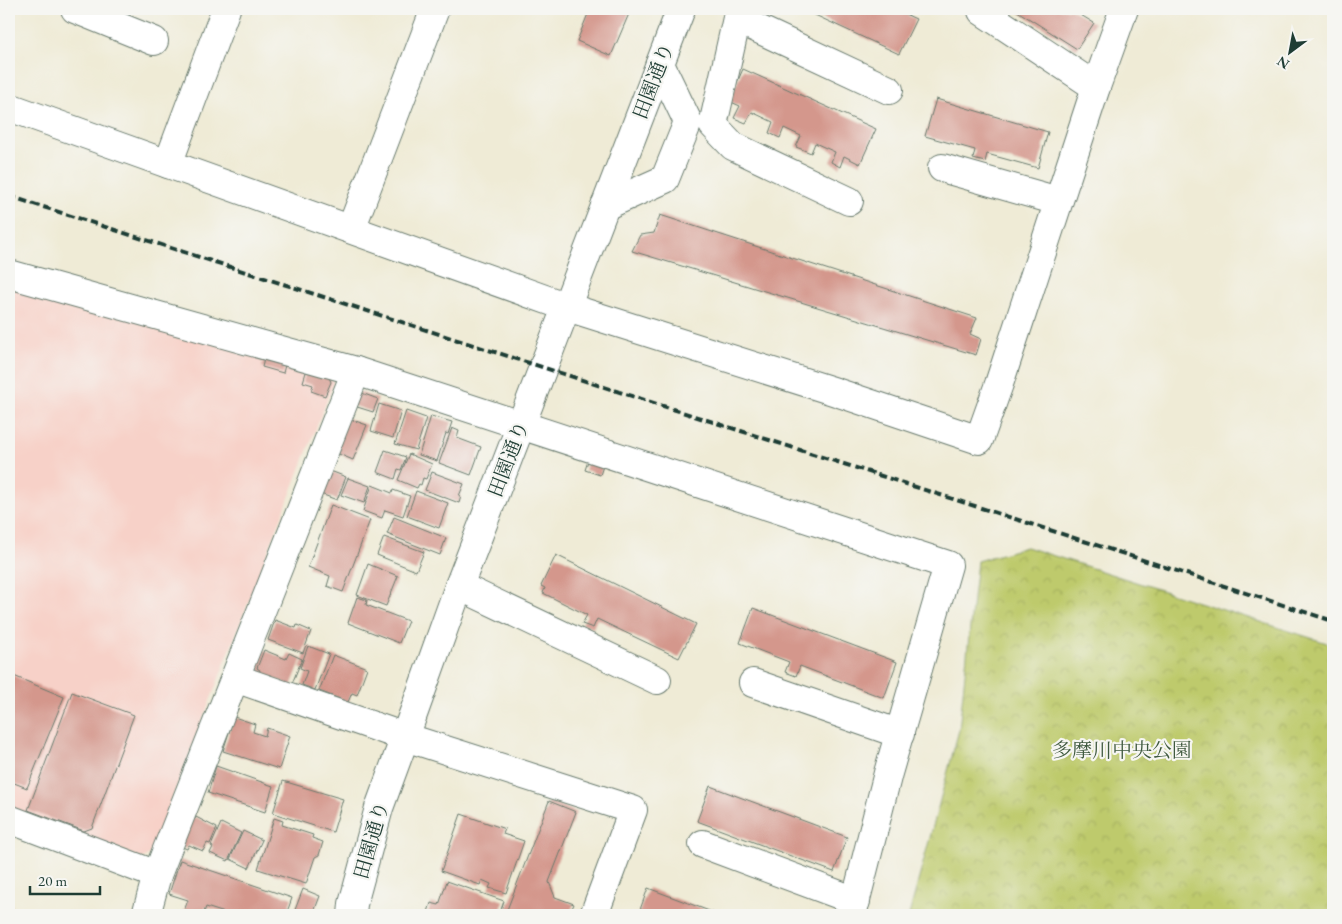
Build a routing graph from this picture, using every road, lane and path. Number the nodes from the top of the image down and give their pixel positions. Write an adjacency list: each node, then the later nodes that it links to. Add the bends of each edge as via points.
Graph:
1 (75, 9): 8 (street)
2 (226, 9): 13 (street)
3 (435, 9): 18 (street)
4 (681, 9): 9 (street, 田園通り)
5 (1124, 9): 10 (street)
6 (982, 11): 10 (street)
7 (738, 14): 11 (street); 15 (street, via 713,125 733,146)
8 (154, 41)
9 (660, 64): 17 (street, 田園通り); 17 (street, via 688,122 666,179)
10 (1096, 87): 16 (street)
11 (889, 90)
12 (9, 107): 13 (street)
13 (168, 164): 18 (street)
14 (942, 168): 16 (street)
15 (849, 201)
16 (1058, 201): 20 (street, via 979,440)
17 (605, 206): 20 (street, 田園通り)
18 (351, 230): 20 (street)
19 (9, 274): 21 (street)
20 (567, 307): 22 (street, 田園通り)
21 (356, 371): 22 (street); 24 (street)
22 (521, 425): 23 (street, 田園通り); 27 (street, via 948,565)
23 (459, 586): 25 (street); 28 (street, 田園通り)
24 (235, 678): 28 (street); 31 (street)
25 (657, 680)
26 (753, 683): 27 (street)
27 (900, 734): 32 (street)
28 (406, 737): 34 (street, 田園通り, via 378,808); 35 (street, via 632,810)
29 (9, 819): 31 (street)
30 (703, 844): 32 (street)
31 (157, 875): 33 (street)
32 (854, 908)
33 (146, 915)
34 (352, 915)
35 (594, 915)

